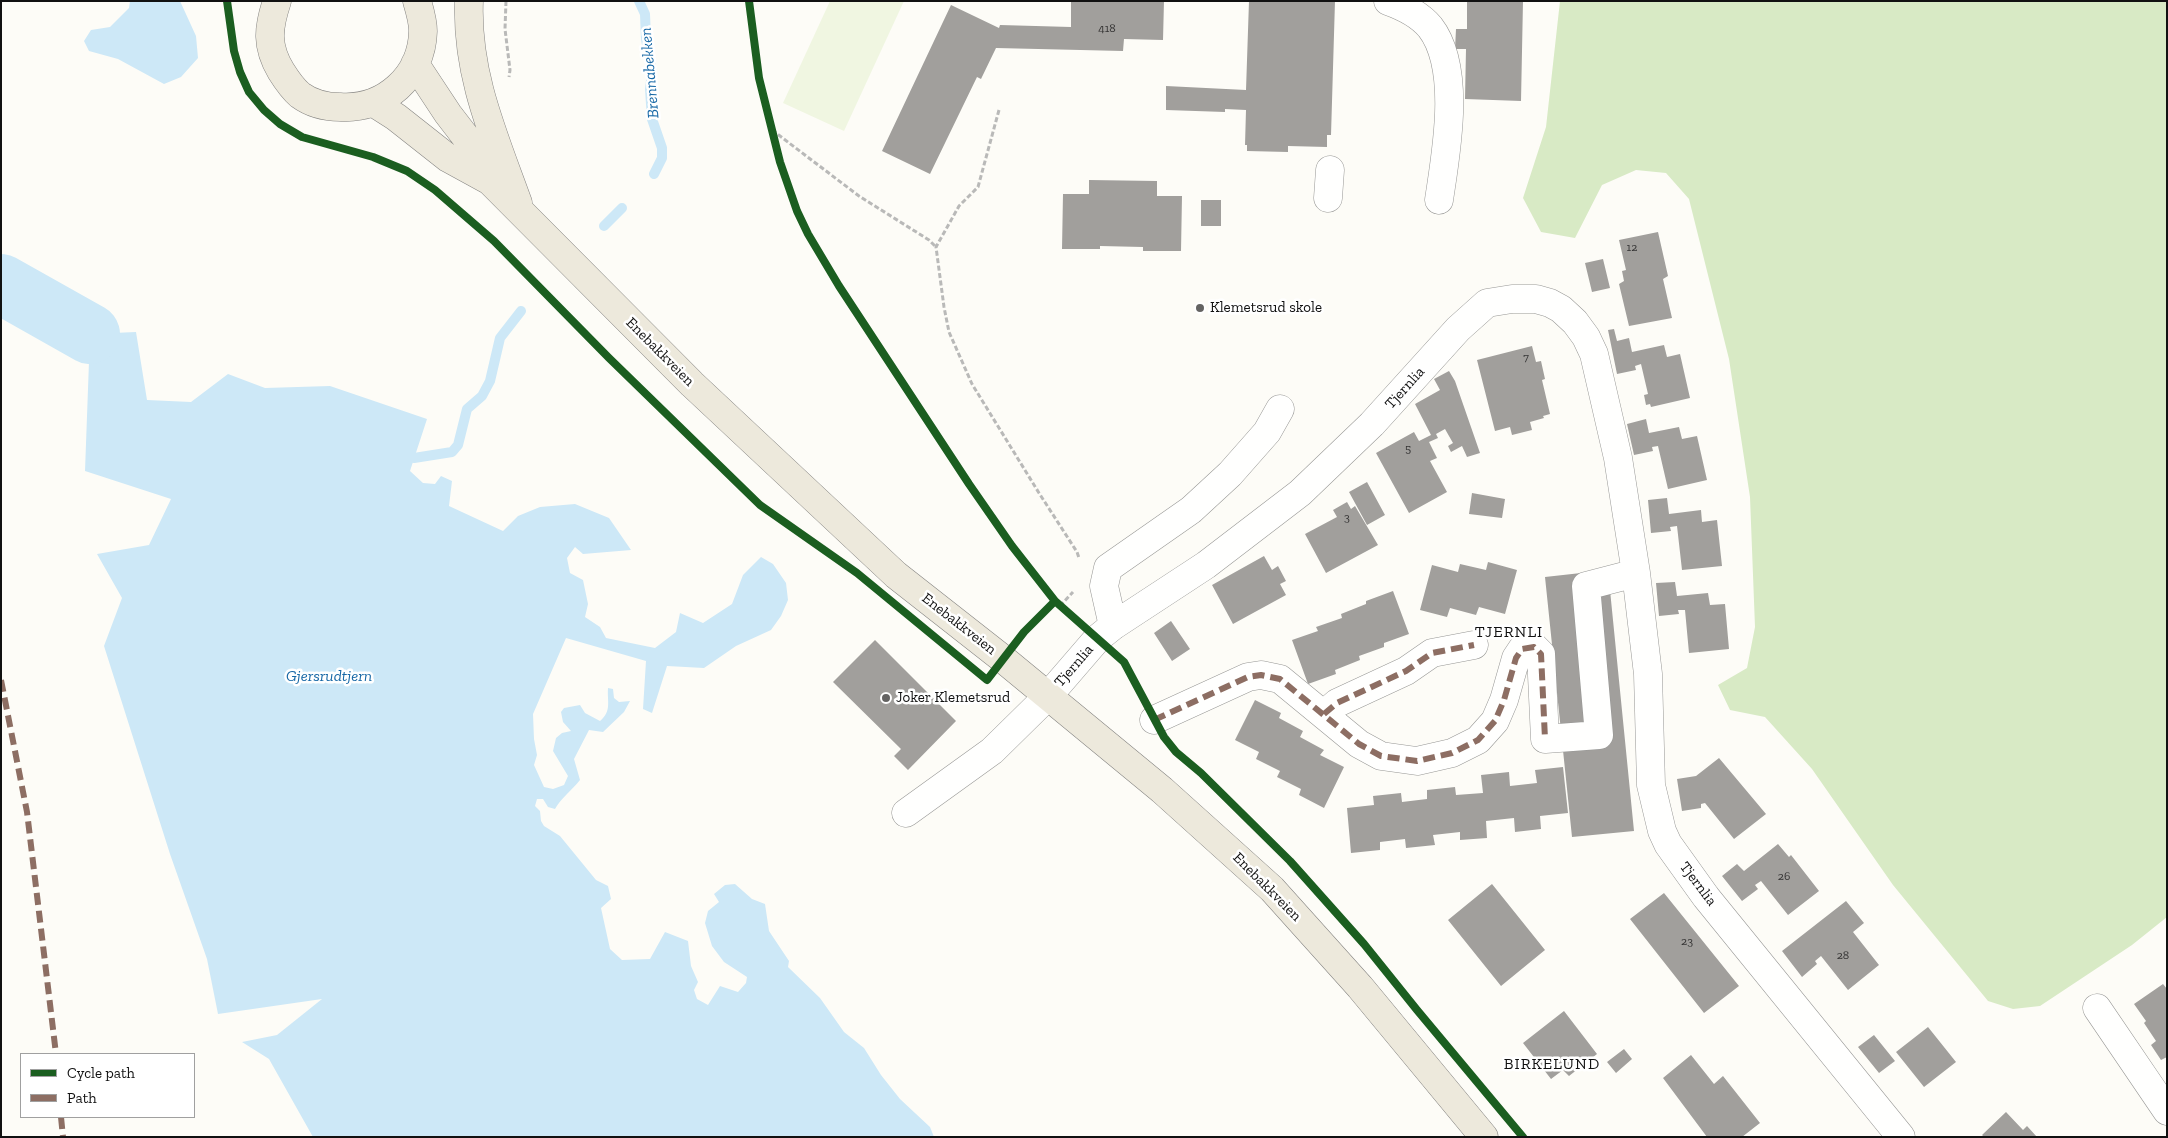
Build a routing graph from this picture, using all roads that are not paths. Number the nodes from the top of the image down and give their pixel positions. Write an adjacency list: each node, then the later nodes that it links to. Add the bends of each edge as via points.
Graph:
1 (277, 1): 6 (main road, via 269,39 273,57 300,95 325,106 350,108)
2 (417, 1): 5 (main road, via 423,32)
3 (469, 1): 11 (main road, via 468,36 473,68)
4 (1388, 1): 10 (street, via 1429,26 1440,44 1449,102)
5 (415, 64): 6 (main road, via 400,87); 8 (main road, Enebakkveien, via 468,140)
6 (374, 103): 8 (main road, Enebakkveien, via 448,158)
7 (1330, 170): 9 (street)
8 (490, 180): 11 (main road, Enebakkveien)
9 (1328, 198)
10 (1439, 200)
11 (521, 211): 16 (main road, Enebakkveien, via 692,384 826,511 896,575)
12 (1280, 409): 14 (street, via 1267,432 1230,474 1191,510 1108,568 1104,586)
13 (1636, 573): 14 (street, Tjernlia, via 1618,458 1594,354 1586,337 1575,322 1550,303 1536,299 1498,300 1487,303 1468,319 1372,424 1300,493 1206,565); 17 (street, via 1586,586 1599,735 1545,739 1541,654 1534,646 1522,649 1516,658 1495,721 1478,740 1452,753 1417,761 1381,756 1359,744); 23 (street, Tjernlia, via 1649,693 1651,785 1668,844 1706,897)
14 (1106, 632): 16 (street, Tjernlia)
15 (1474, 645): 17 (street, via 1432,653 1406,670 1337,703)
16 (1048, 696): 19 (street, Tjernlia, via 992,751); 22 (main road, Enebakkveien, via 1162,790 1272,889 1360,987)
17 (1324, 714): 18 (street, via 1280,679 1261,675 1248,677)
18 (1154, 720)
19 (906, 813)
20 (2097, 1008): 21 (street)
21 (2167, 1110)
22 (1484, 1137)
23 (1901, 1137)

